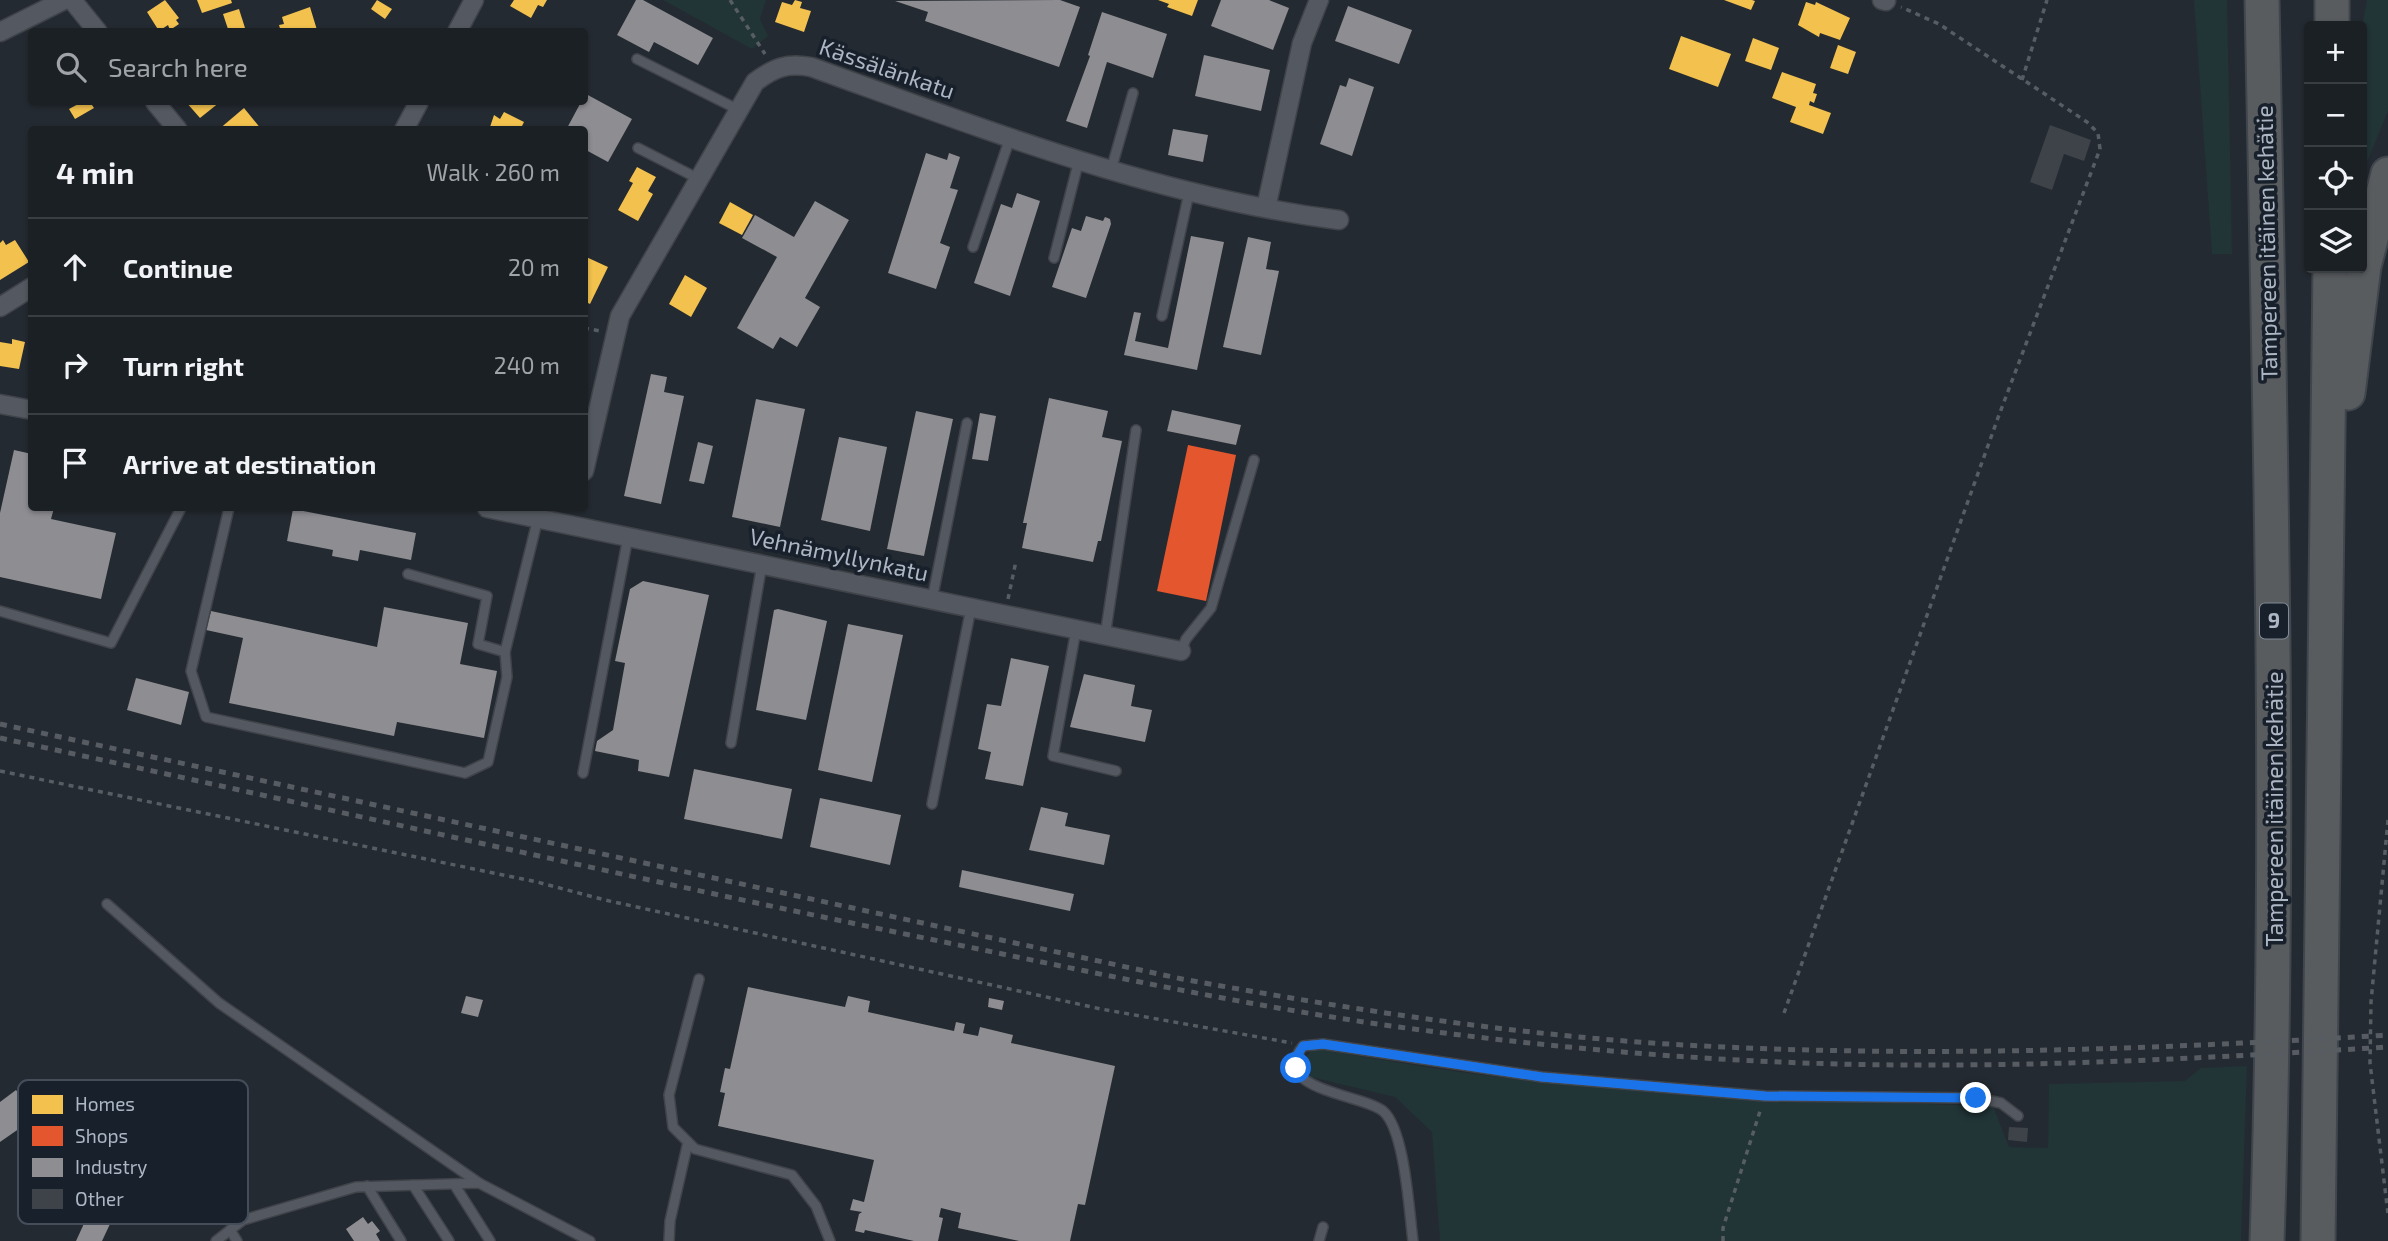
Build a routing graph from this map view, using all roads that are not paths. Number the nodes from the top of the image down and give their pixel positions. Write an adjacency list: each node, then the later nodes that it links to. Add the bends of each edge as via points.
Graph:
1 (64, 0): 10 (street)
2 (72, 0): 8 (street)
3 (474, 0): 9 (street)
4 (1319, 0): 25 (street, via 1302,43)
5 (2262, 0): 81 (highway, Tampereen itäinen kehätie / 9, via 2275,694 2275,961)
6 (2332, 0): 7 (highway)
7 (2332, 21)
8 (95, 28)
9 (459, 28)
10 (0, 32)
11 (636, 59): 15 (lane)
12 (1133, 93): 21 (lane)
13 (157, 105): 16 (street)
14 (417, 105): 17 (street)
15 (739, 110): 18 (street, Kässälänkatu, via 755,82 790,64 811,67); 23 (street)
16 (175, 126)
17 (406, 126)
18 (1010, 138): 20 (street, Kässälänkatu); 27 (lane)
19 (638, 148): 23 (lane)
20 (1079, 160): 21 (street, Kässälänkatu); 28 (lane)
21 (1111, 170): 24 (street, Kässälänkatu)
22 (2388, 174): 42 (highway, via 2364,266)
23 (699, 179): 37 (street, via 620,316)
24 (1189, 192): 25 (street, Kässälänkatu); 32 (lane)
25 (1266, 208): 26 (street, Kässälänkatu)
26 (1339, 220)
27 (973, 247)
28 (1054, 258)
29 (2330, 273): 42 (highway, Tampereen itäinen kehätie)
30 (28, 290): 31 (street)
31 (0, 307)
32 (1162, 316)
33 (0, 405): 34 (street)
34 (28, 409)
35 (967, 423): 48 (lane)
36 (1136, 430): 52 (lane)
37 (588, 454)
38 (1254, 460): 54 (lane, via 1211,608)
39 (179, 511): 50 (lane, via 111,643)
40 (228, 511): 53 (lane, via 191,671 206,717 465,773 488,762 507,677)
41 (502, 511): 44 (street, Vehnämyllynkatu)
42 (2329, 513): 82 (highway, Tampereen itäinen kehätie)
43 (574, 516): 44 (street, Vehnämyllynkatu); 45 (street, Vehnämyllynkatu)
44 (538, 518): 53 (lane)
45 (628, 537): 46 (street, Vehnämyllynkatu); 57 (lane)
46 (762, 564): 48 (street, Vehnämyllynkatu); 55 (lane)
47 (408, 574): 53 (lane, via 487,596 478,645)
48 (932, 600): 49 (street, Vehnämyllynkatu)
49 (971, 608): 51 (street, Vehnämyllynkatu); 58 (lane)
50 (0, 611)
51 (1076, 630): 52 (street, Vehnämyllynkatu); 56 (lane, via 1053,756)
52 (1105, 636): 54 (street, Vehnämyllynkatu)
53 (505, 652)
54 (1181, 652)
55 (731, 743)
56 (1116, 771)
57 (583, 774)
58 (932, 804)
59 (107, 904): 63 (lane, via 219,1003)
60 (699, 979): 62 (lane, via 668,1095 673,1127)
61 (2018, 1116): 80 (lane, via 2001,1102 1976,1098 1765,1096 1542,1077 1323,1044 1303,1046 1295,1059 1306,1082 1372,1104 1395,1127)
62 (688, 1142): 77 (lane); 78 (lane, via 695,1149 792,1175 816,1206)
63 (479, 1183): 64 (lane); 76 (lane)
64 (454, 1184): 65 (lane); 75 (lane)
65 (413, 1185): 66 (lane); 74 (lane)
66 (367, 1186): 67 (lane); 73 (lane)
67 (248, 1219)
68 (238, 1224): 70 (lane)
69 (1323, 1227): 79 (lane)
70 (230, 1230): 71 (lane); 72 (lane)
71 (216, 1241)
72 (237, 1241)
73 (401, 1241)
74 (449, 1241)
75 (490, 1241)
76 (590, 1241)
77 (669, 1241)
78 (830, 1241)
79 (1319, 1241)
80 (1413, 1241)
81 (2267, 1241)
82 (2318, 1241)

